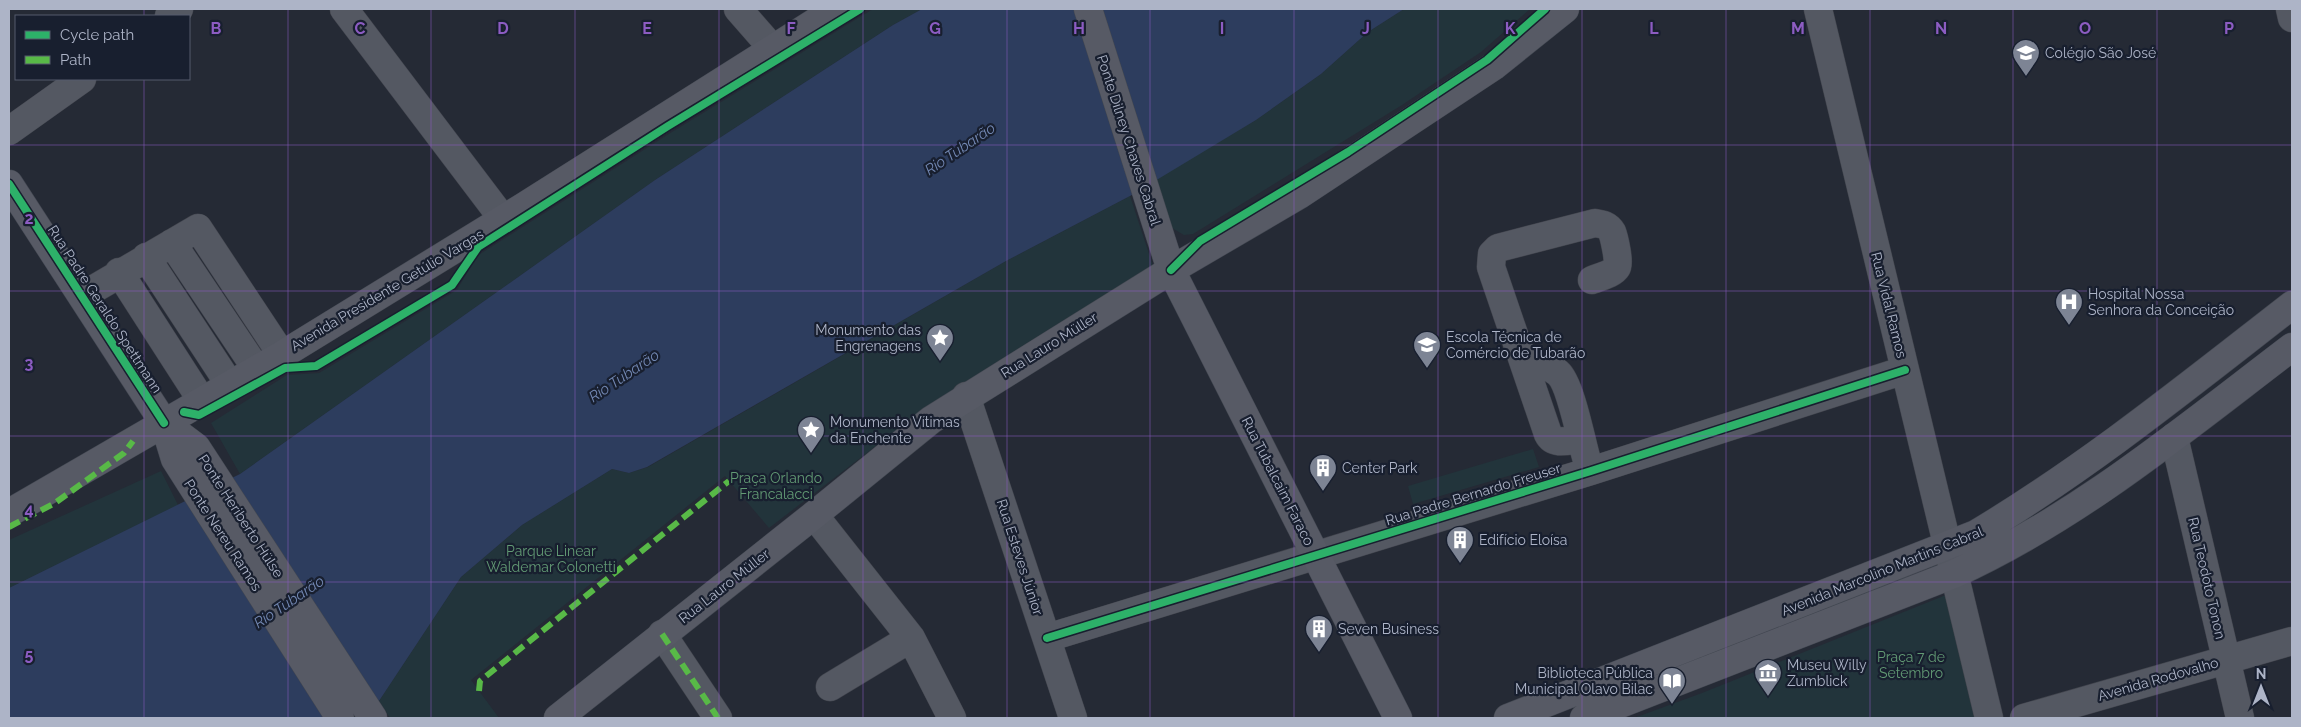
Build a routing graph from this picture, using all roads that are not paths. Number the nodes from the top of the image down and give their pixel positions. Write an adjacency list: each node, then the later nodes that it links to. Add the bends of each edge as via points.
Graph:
1 (344, 9): 13 (street)
2 (738, 9): 9 (street)
3 (836, 9): 9 (main road, Avenida Presidente Getúlio Vargas)
4 (1088, 9): 16 (main road, Ponte Dilney Chaves Cabral)
5 (1565, 9): 16 (main road, Rua Lauro Müller, via 1494,66 1432,108 1298,195)
6 (1818, 9): 24 (street, Rua Vidal Ramos)
7 (2290, 9): 8 (street)
8 (2292, 18)
9 (773, 49): 13 (main road, Avenida Presidente Getúlio Vargas)
10 (81, 80): 11 (street)
11 (9, 131)
12 (9, 184): 19 (main road, Rua Padre Geraldo Spettmann)
13 (503, 220): 22 (main road, Avenida Presidente Getúlio Vargas)
14 (172, 243): 15 (street); 22 (street, via 198,228); 23 (street)
15 (146, 257): 17 (street); 26 (street)
16 (1171, 270): 27 (main road, Rua Lauro Müller); 36 (main road, Rua Tubalcaim Faraco)
17 (119, 272): 19 (street); 28 (street)
18 (1592, 280): 32 (street, via 1613,272 1617,267 1612,232 1604,224 1595,223 1498,248 1492,254 1491,267 1522,358 1549,366 1560,374)
19 (82, 296): 29 (main road, Rua Padre Geraldo Spettmann)
20 (2292, 306): 25 (main road, Avenida Marcolino Martins Cabral)
21 (2292, 347): 30 (main road, Avenida Marcolino Martins Cabral)
22 (282, 355): 23 (main road, Avenida Presidente Getúlio Vargas)
23 (256, 370): 26 (main road, Avenida Presidente Getúlio Vargas)
24 (1905, 370): 32 (street, Rua Padre Bernardo Freuser); 35 (street, Rua Vidal Ramos)
25 (2206, 373): 30 (main road, via 2174,413 2171,424); 35 (main road, Avenida Marcolino Martins Cabral, via 2059,483 1976,534)
26 (230, 386): 28 (main road, Avenida Presidente Getúlio Vargas)
27 (966, 396): 34 (main road, Rua Lauro Müller, via 930,420); 40 (street, Rua Esteves Júnior)
28 (202, 401): 29 (main road, Avenida Presidente Getúlio Vargas)
29 (164, 423): 31 (main road, Ponte Nereu Ramos); 33 (main road, Avenida Presidente Getúlio Vargas)
30 (2174, 437): 37 (main road, Avenida Marcolino Martins Cabral, via 2069,512 2027,538); 42 (street, Rua Teodoto Tonon)
31 (186, 453): 44 (main road, Ponte Nereu Ramos); 45 (main road, Ponte Heriberto Hülse)
32 (1591, 471): 36 (street, Rua Padre Bernardo Freuser)
33 (9, 513)
34 (814, 515): 38 (main road, Rua Lauro Müller); 39 (street)
35 (1948, 547): 37 (street, Rua Vidal Ramos); 51 (main road, Avenida Marcolino Martins Cabral)
36 (1315, 555): 40 (street, Rua Padre Bernardo Freuser); 50 (main road, Rua Tubalcaim Faraco)
37 (1954, 574): 52 (main road, Avenida Marcolino Martins Cabral); 53 (street, Rua Vidal Ramos)
38 (662, 634): 46 (main road, Rua Lauro Müller); 47 (street)
39 (911, 638): 43 (street); 48 (street)
40 (1047, 638): 49 (street, Rua Esteves Júnior)
41 (2292, 641): 42 (street, Avenida Rodovalho)
42 (2226, 660): 54 (street, Avenida Rodovalho); 55 (street, Rua Teodoto Tonon)
43 (830, 687)
44 (340, 718)
45 (373, 718)
46 (558, 718)
47 (718, 718)
48 (952, 718)
49 (1073, 718)
50 (1398, 718)
51 (1508, 718)
52 (1584, 718)
53 (1989, 718)
54 (2024, 718)
55 (2240, 718)

